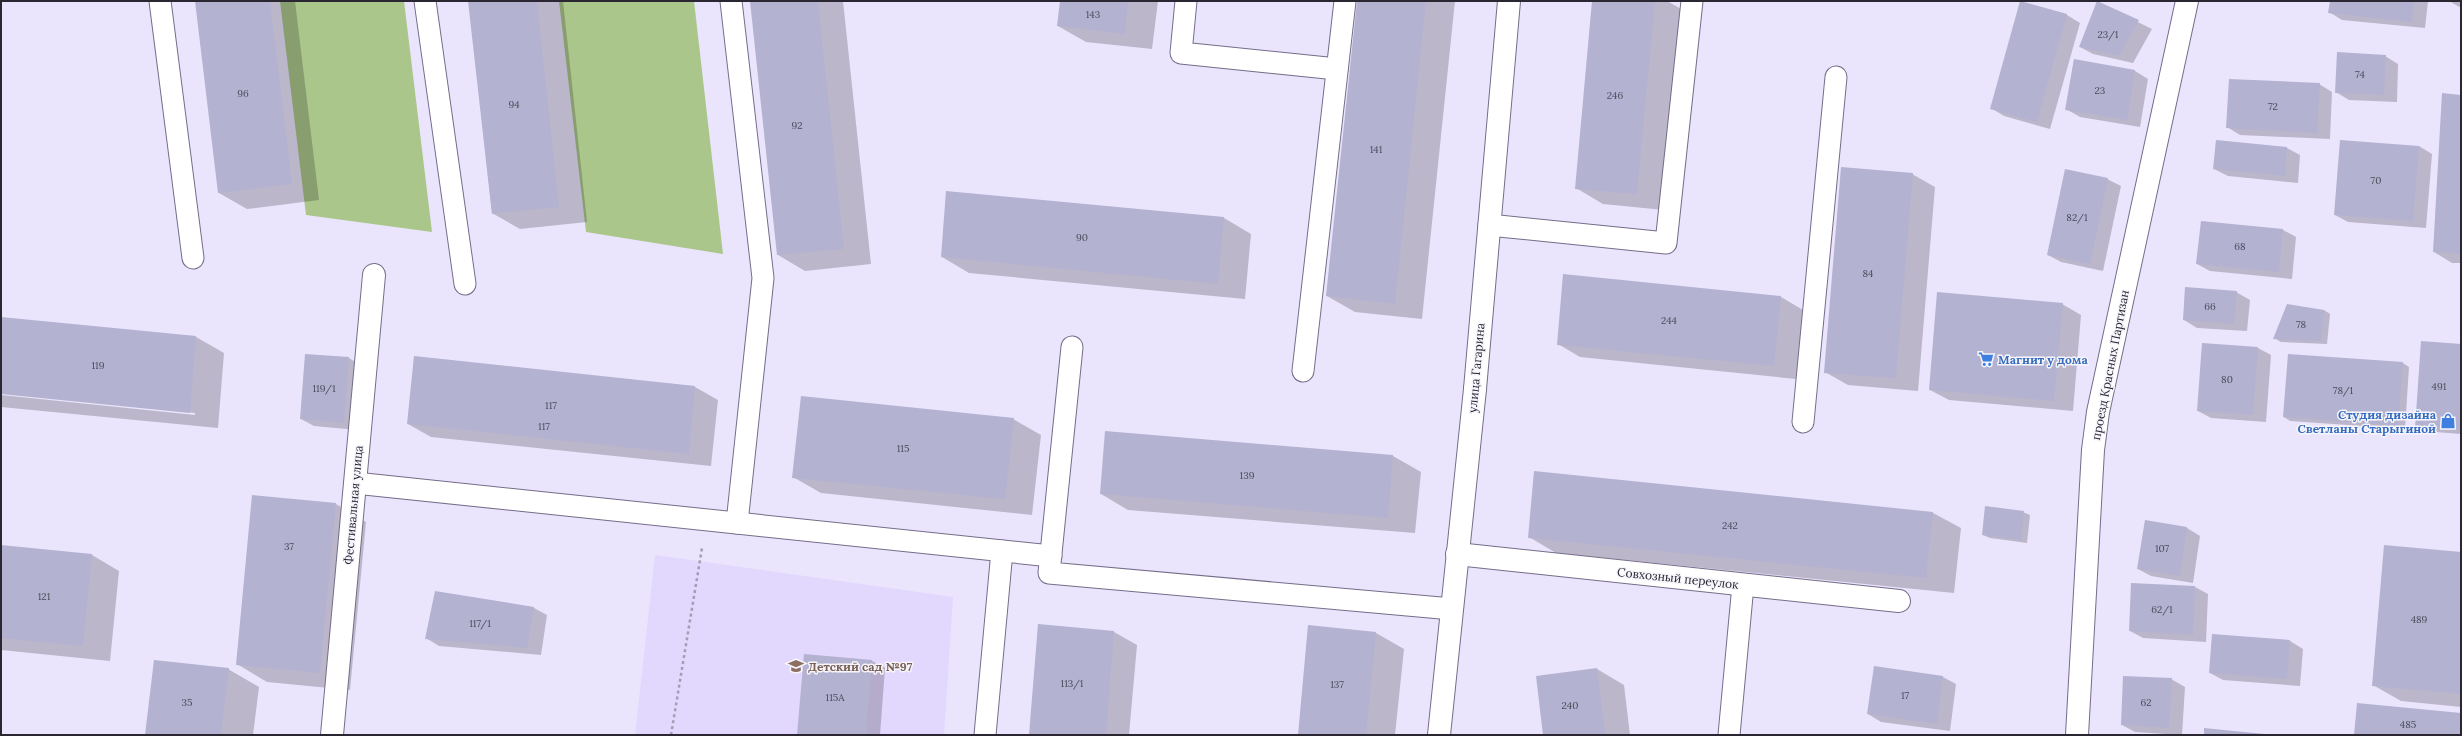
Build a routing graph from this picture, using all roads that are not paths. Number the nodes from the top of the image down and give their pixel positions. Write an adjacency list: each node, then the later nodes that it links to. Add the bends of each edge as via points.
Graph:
1 (160, 1): 12 (lane)
2 (425, 1): 14 (lane)
3 (731, 1): 19 (lane, via 763,278)
4 (1186, 1): 9 (lane, via 1181,53)
5 (1345, 1): 9 (lane)
6 (1509, 1): 11 (street, улица Гагарина)
7 (1692, 1): 11 (lane, via 1666,243)
8 (2187, 1): 30 (street, проезд Красных Партизан, via 2098,412 2093,450)
9 (1337, 69): 16 (lane)
10 (1836, 77): 17 (lane)
11 (1489, 225): 21 (street, улица Гагарина)
12 (193, 258)
13 (374, 275): 18 (street, Фестивальная улица)
14 (465, 284)
15 (1072, 347): 22 (lane)
16 (1303, 371)
17 (1803, 422)
18 (355, 482): 19 (lane); 26 (street, Фестивальная улица)
19 (737, 523): 20 (lane)
20 (1002, 551): 22 (lane); 27 (lane)
21 (1457, 554): 23 (street, Совхозный переулок); 25 (street, улица Гагарина)
22 (1051, 556): 25 (lane, via 1049,572)
23 (1743, 585): 24 (street, Совхозный переулок); 29 (lane)
24 (1899, 601)
25 (1452, 609): 28 (street, улица Гагарина)
26 (332, 735)
27 (985, 735)
28 (1439, 735)
29 (1729, 735)
30 (2077, 735)

